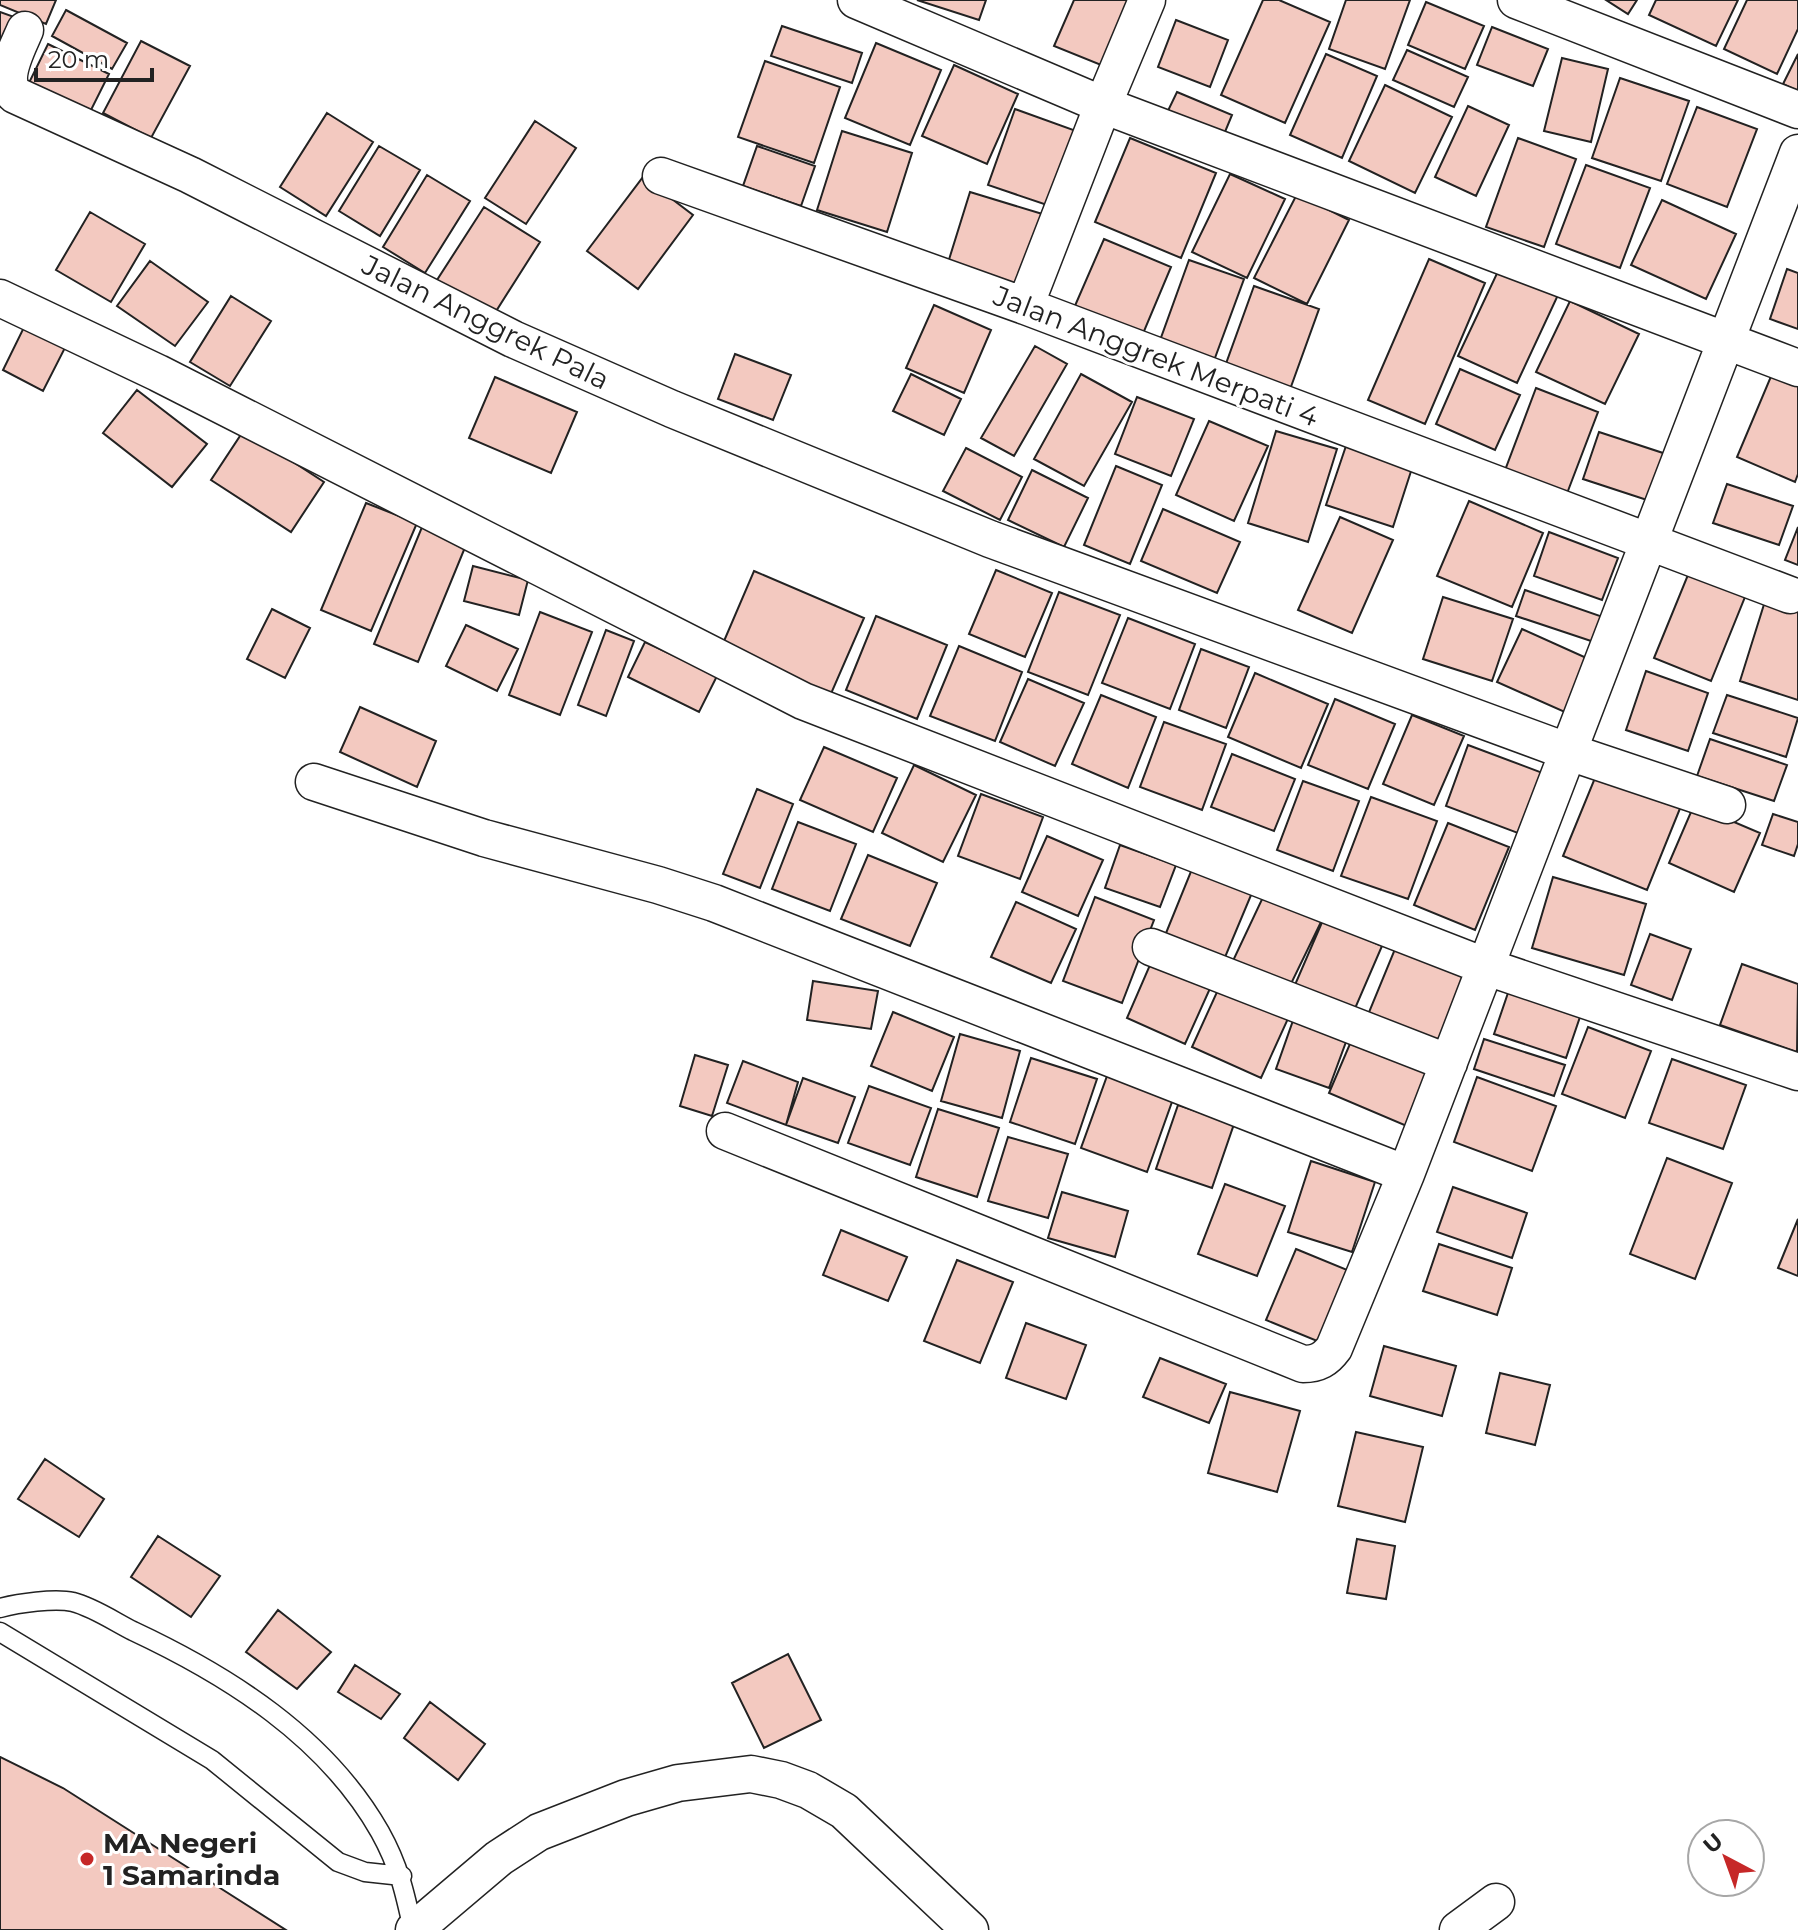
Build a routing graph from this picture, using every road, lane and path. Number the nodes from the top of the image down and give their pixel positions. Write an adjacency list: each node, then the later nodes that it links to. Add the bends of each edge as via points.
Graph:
1 (856, 0): 5 (street)
2 (1147, 0): 5 (street)
3 (1516, 0): 6 (street)
4 (25, 30): 15 (street, Jalan Anggrek Pala, via 5,78 15,95 190,175 513,339 837,478)
5 (1103, 105): 10 (street); 11 (street)
6 (1798, 110)
7 (1798, 153): 11 (street)
8 (661, 176): 10 (street, Jalan Anggrek Merpati 4)
9 (0, 298): 19 (street, via 803,701)
10 (1025, 306): 13 (street, Jalan Anggrek Merpati 4)
11 (1728, 340): 12 (street); 13 (street)
12 (1798, 368)
13 (1650, 542): 14 (street, Jalan Anggrek Merpati 4); 15 (street)
14 (1790, 595)
15 (1569, 752): 17 (street); 19 (street)
16 (314, 782): 23 (street, via 484,838 714,903)
17 (1727, 805)
18 (1151, 947): 20 (street)
19 (1487, 967): 20 (street); 21 (street)
20 (1449, 1063): 23 (street)
21 (1798, 1072)
22 (725, 1131): 23 (street, via 1303,1364 1321,1361 1334,1348)
23 (1406, 1174)
24 (0, 1608): 26 (lane, via 72,1602 228,1680 324,1759 380,1831)
25 (0, 1632): 26 (lane, via 212,1760 338,1862)
26 (402, 1876): 28 (lane)
27 (1496, 1902): 30 (street)
28 (413, 1930): 29 (street, via 499,1858 539,1832 678,1783 751,1774 808,1790 844,1811)
29 (970, 1930)
30 (1458, 1930)

